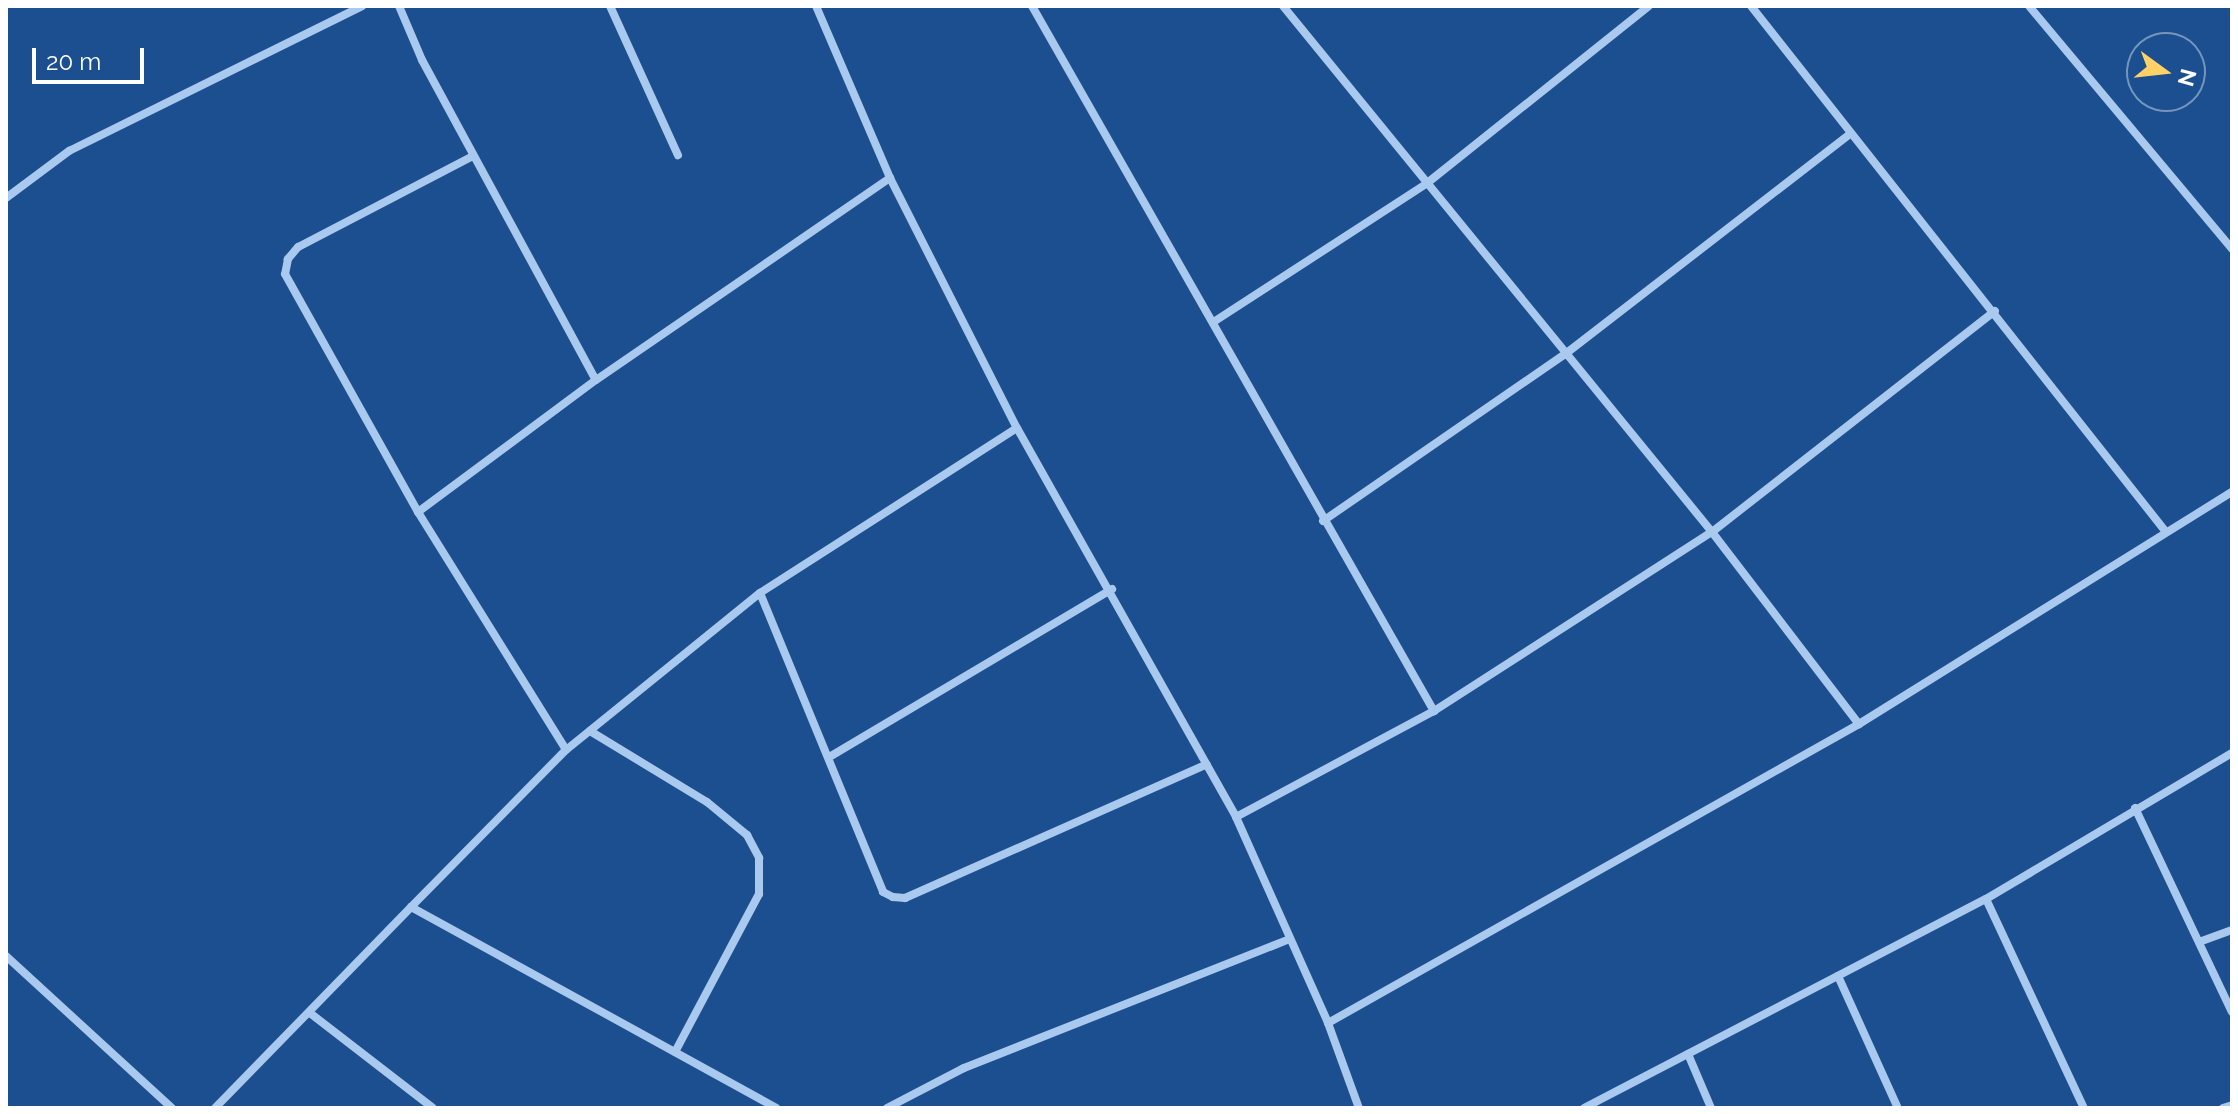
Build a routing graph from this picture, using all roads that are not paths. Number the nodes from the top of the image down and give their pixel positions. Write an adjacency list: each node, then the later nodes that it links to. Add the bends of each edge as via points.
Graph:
1 (362, 6): 15 (street, via 69,151)
2 (399, 6): 12 (street)
3 (610, 6): 11 (street)
4 (816, 6): 13 (street)
5 (1032, 6): 18 (street)
6 (1283, 6): 14 (street)
7 (1649, 6): 14 (street)
8 (1751, 6): 10 (street)
9 (2029, 6): 16 (street)
10 (1849, 135): 17 (street); 19 (street)
11 (678, 155)
12 (473, 156): 20 (street); 23 (street, via 298,247 285,274)
13 (890, 178): 20 (street); 21 (street)
14 (1426, 184): 18 (street); 19 (street)
15 (6, 198)
16 (2232, 249)
17 (1995, 311): 25 (street); 26 (street)
18 (1215, 321): 24 (street)
19 (1564, 355): 24 (street); 25 (street)
20 (596, 380): 23 (street)
21 (1017, 428): 27 (street); 28 (street)
22 (2232, 492): 26 (street)
23 (418, 512): 32 (street)
24 (1323, 521): 29 (street)
25 (1712, 532): 29 (street); 30 (street)
26 (2166, 532): 30 (street)
27 (1112, 589): 34 (street); 35 (street)
28 (760, 593): 31 (street); 34 (street)
29 (1434, 711): 37 (street)
30 (1859, 724): 47 (street)
31 (590, 731): 32 (street); 48 (street, via 707,802 747,835 759,858 759,894)
32 (566, 750): 39 (street)
33 (2232, 753): 36 (street)
34 (831, 756): 35 (street, via 883,892 905,898)
35 (1207, 764): 37 (street)
36 (2135, 808): 38 (street); 42 (street)
37 (1236, 817): 41 (street)
38 (1986, 899): 44 (street); 60 (street)
39 (411, 907): 46 (street); 48 (street)
40 (2232, 930): 42 (street)
41 (1288, 940): 47 (street); 55 (street, via 964,1068)
42 (2199, 942): 45 (street)
43 (6, 956): 51 (street)
44 (1838, 976): 49 (street); 59 (street)
45 (2232, 1012)
46 (310, 1013): 52 (street); 53 (street)
47 (1328, 1023): 56 (street)
48 (675, 1052): 54 (street)
49 (1688, 1054): 57 (street); 58 (street)
50 (2232, 1105): 61 (street)
51 (172, 1108)
52 (215, 1108)
53 (433, 1108)
54 (776, 1108)
55 (887, 1108)
56 (1359, 1108)
57 (1584, 1108)
58 (1711, 1108)
59 (1898, 1108)
60 (2084, 1108)
61 (2223, 1108)

